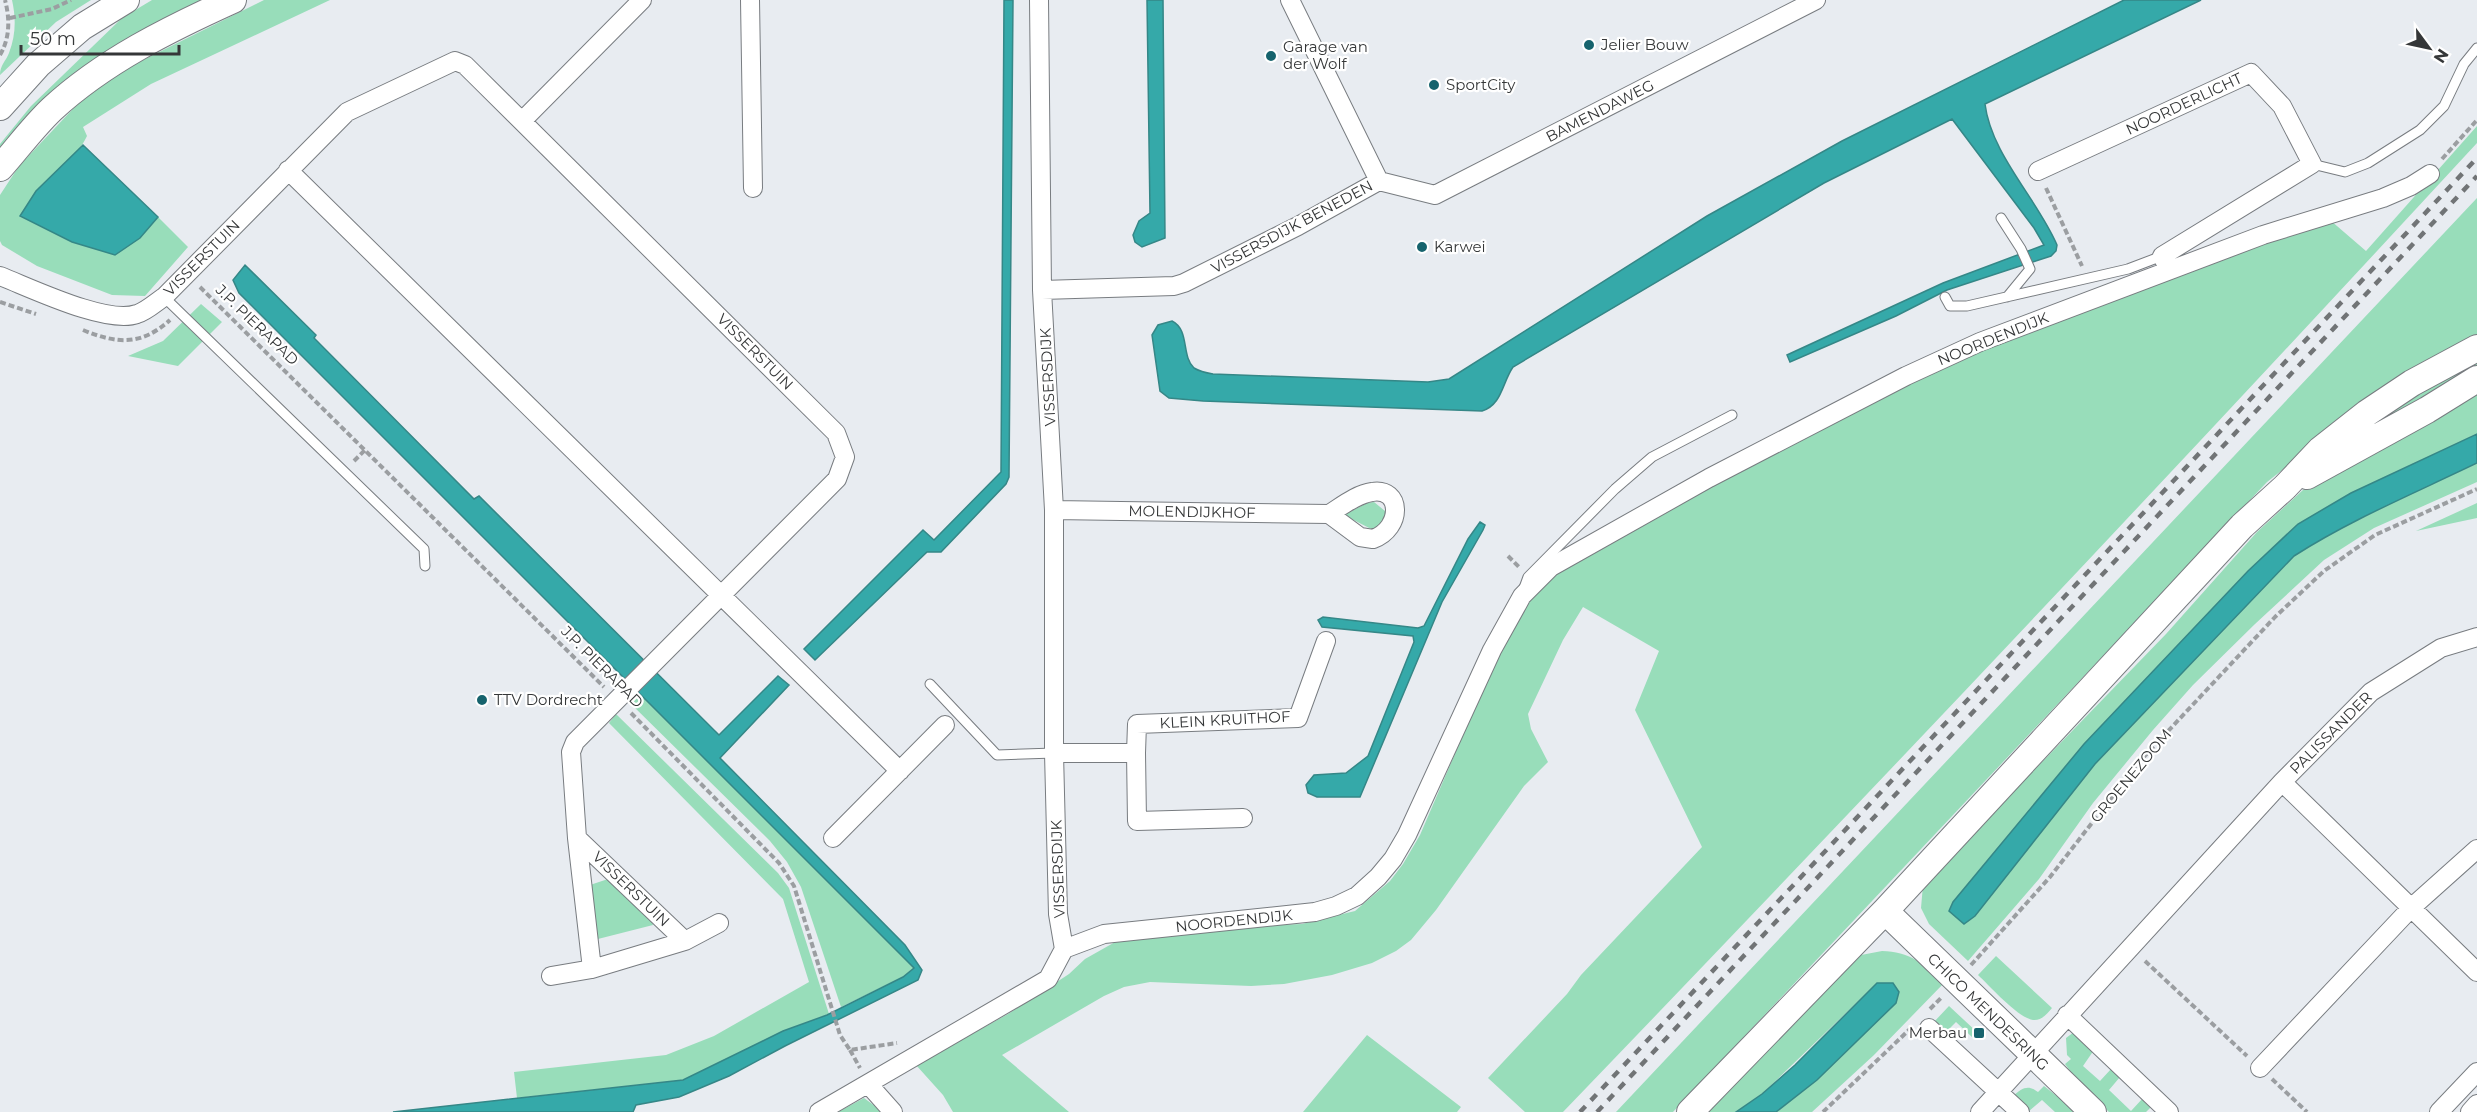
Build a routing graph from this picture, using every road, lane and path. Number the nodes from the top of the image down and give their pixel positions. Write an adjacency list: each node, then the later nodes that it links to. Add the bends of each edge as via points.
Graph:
1 (5, 0): 10 (path)
2 (71, 0): 10 (path, via 52,9)
3 (126, 0): 13 (street, via 82,27 38,65)
4 (233, 0): 17 (street, via 165,31 101,71 51,110)
5 (642, 0): 15 (street)
6 (750, 0): 22 (street)
7 (1039, 0): 29 (street, VISSERSDIJK)
8 (1290, 0): 21 (street, VISSERSDIJK BENEDEN)
9 (1816, 0): 21 (street, BAMENDAWEG, via 1435,195)
10 (10, 18): 12 (path)
11 (2477, 48): 16 (lane, via 2464,64 2444,106 2420,130 2369,166 2345,172)
12 (0, 55)
13 (0, 107)
14 (2477, 120): 20 (path)
15 (522, 121): 18 (street, VISSERSTUIN, via 465,65 455,61 347,112); 43 (street, VISSERSTUIN, via 836,433 845,457 837,479)
16 (2312, 164): 19 (street, NOORDERLICHT, via 2282,106 2251,74); 25 (street)
17 (0, 168)
18 (288, 170): 26 (street, VISSERSTUIN); 43 (street)
19 (2038, 171): 24 (path)
20 (2430, 174): 25 (street, NOORDENDIJK, via 2411,186)
21 (1379, 181): 29 (street, VISSERSDIJK BENEDEN, via 1184,283)
22 (753, 188)
23 (2001, 218): 32 (lane, via 2030,269)
24 (2078, 255)
25 (2165, 263): 28 (street, NOORDENDIJK)
26 (187, 274): 30 (street, VISSERSTUIN); 48 (path, J.P. PIERAPAD)
27 (0, 276): 30 (street, VISSERSTUIN, via 120,318 139,314)
28 (2089, 286): 32 (lane, NOORDENDIJK); 44 (street, NOORDENDIJK, via 1709,478 1551,567)
29 (1042, 290): 38 (street, VISSERSDIJK)
30 (164, 297): 41 (lane, via 424,549)
31 (1945, 297): 32 (lane, NOORDENDIJK, via 1950,306 1959,306)
32 (2007, 297)
33 (2477, 348): 36 (street, via 2367,413 2320,450)
34 (2477, 379): 36 (street)
35 (1732, 416): 42 (lane, NOORDENDIJK, via 1652,457)
36 (2285, 487): 59 (street, via 2242,526)
37 (2477, 489): 67 (path, GROENEZOOM, via 2375,535 2307,586 2140,761 2050,877)
38 (1054, 510): 39 (street, MOLENDIJKHOF); 50 (street, VISSERSDIJK)
39 (1329, 514)
40 (1508, 555): 42 (path)
41 (425, 566)
42 (1526, 574): 44 (lane, NOORDENDIJK)
43 (721, 594): 48 (street, VISSERSTUIN); 52 (street)
44 (1522, 596): 63 (street, NOORDENDIJK, via 1492,650 1407,835 1393,859 1357,896 1315,912 1104,934)
45 (2477, 637): 53 (street, PALISSANDER, via 2441,648 2371,692)
46 (1326, 641): 51 (street, KLEIN KRUITHOF, via 1298,718 1137,724)
47 (930, 684): 50 (lane, via 998,755)
48 (621, 695): 55 (street, VISSERSTUIN, via 575,742 571,752); 70 (path, J.P. PIERAPAD, via 779,862 794,886 840,1035 850,1050)
49 (945, 725): 52 (street)
50 (1054, 753): 51 (street); 63 (street, VISSERSDIJK, via 1058,914)
51 (1136, 753): 54 (street, via 1137,820)
52 (900, 771): 56 (street)
53 (2282, 782): 58 (street, PALISSANDER); 62 (street, PALISSANDER)
54 (1243, 818)
55 (577, 838): 61 (street, VISSERSTUIN); 64 (street, VISSERSTUIN)
56 (833, 838)
57 (2477, 849): 58 (street)
58 (2410, 908): 65 (street, PALISSANDER); 72 (street)
59 (1884, 911): 67 (street, CHICO MENDESRING); 79 (street)
60 (719, 923): 61 (street, VISSERSTUIN)
61 (685, 941): 64 (street, VISSERSTUIN)
62 (2131, 948): 68 (street, PALISSANDER); 72 (path)
63 (1064, 949): 74 (street, via 1048,979)
64 (592, 969): 66 (street, VISSERSTUIN)
65 (2477, 972)
66 (550, 976)
67 (1956, 982): 69 (path, GROENEZOOM); 71 (street, CHICO MENDESRING)
68 (2067, 1015): 71 (street, PALISSANDER); 84 (street)
69 (1923, 1022): 75 (street); 80 (path, GROENEZOOM)
70 (908, 1041)
71 (2032, 1055): 75 (street); 83 (street, CHICO MENDESRING)
72 (2260, 1068): 85 (path)
73 (2477, 1072): 86 (street)
74 (869, 1085): 77 (street); 78 (street)
75 (1999, 1092): 81 (street); 82 (street)
76 (2477, 1104): 87 (street)
77 (819, 1112)
78 (893, 1112)
79 (1689, 1112)
80 (1823, 1112)
81 (1980, 1112)
82 (2020, 1112)
83 (2092, 1112)
84 (2169, 1112)
85 (2307, 1112)
86 (2439, 1112)
87 (2470, 1112)

